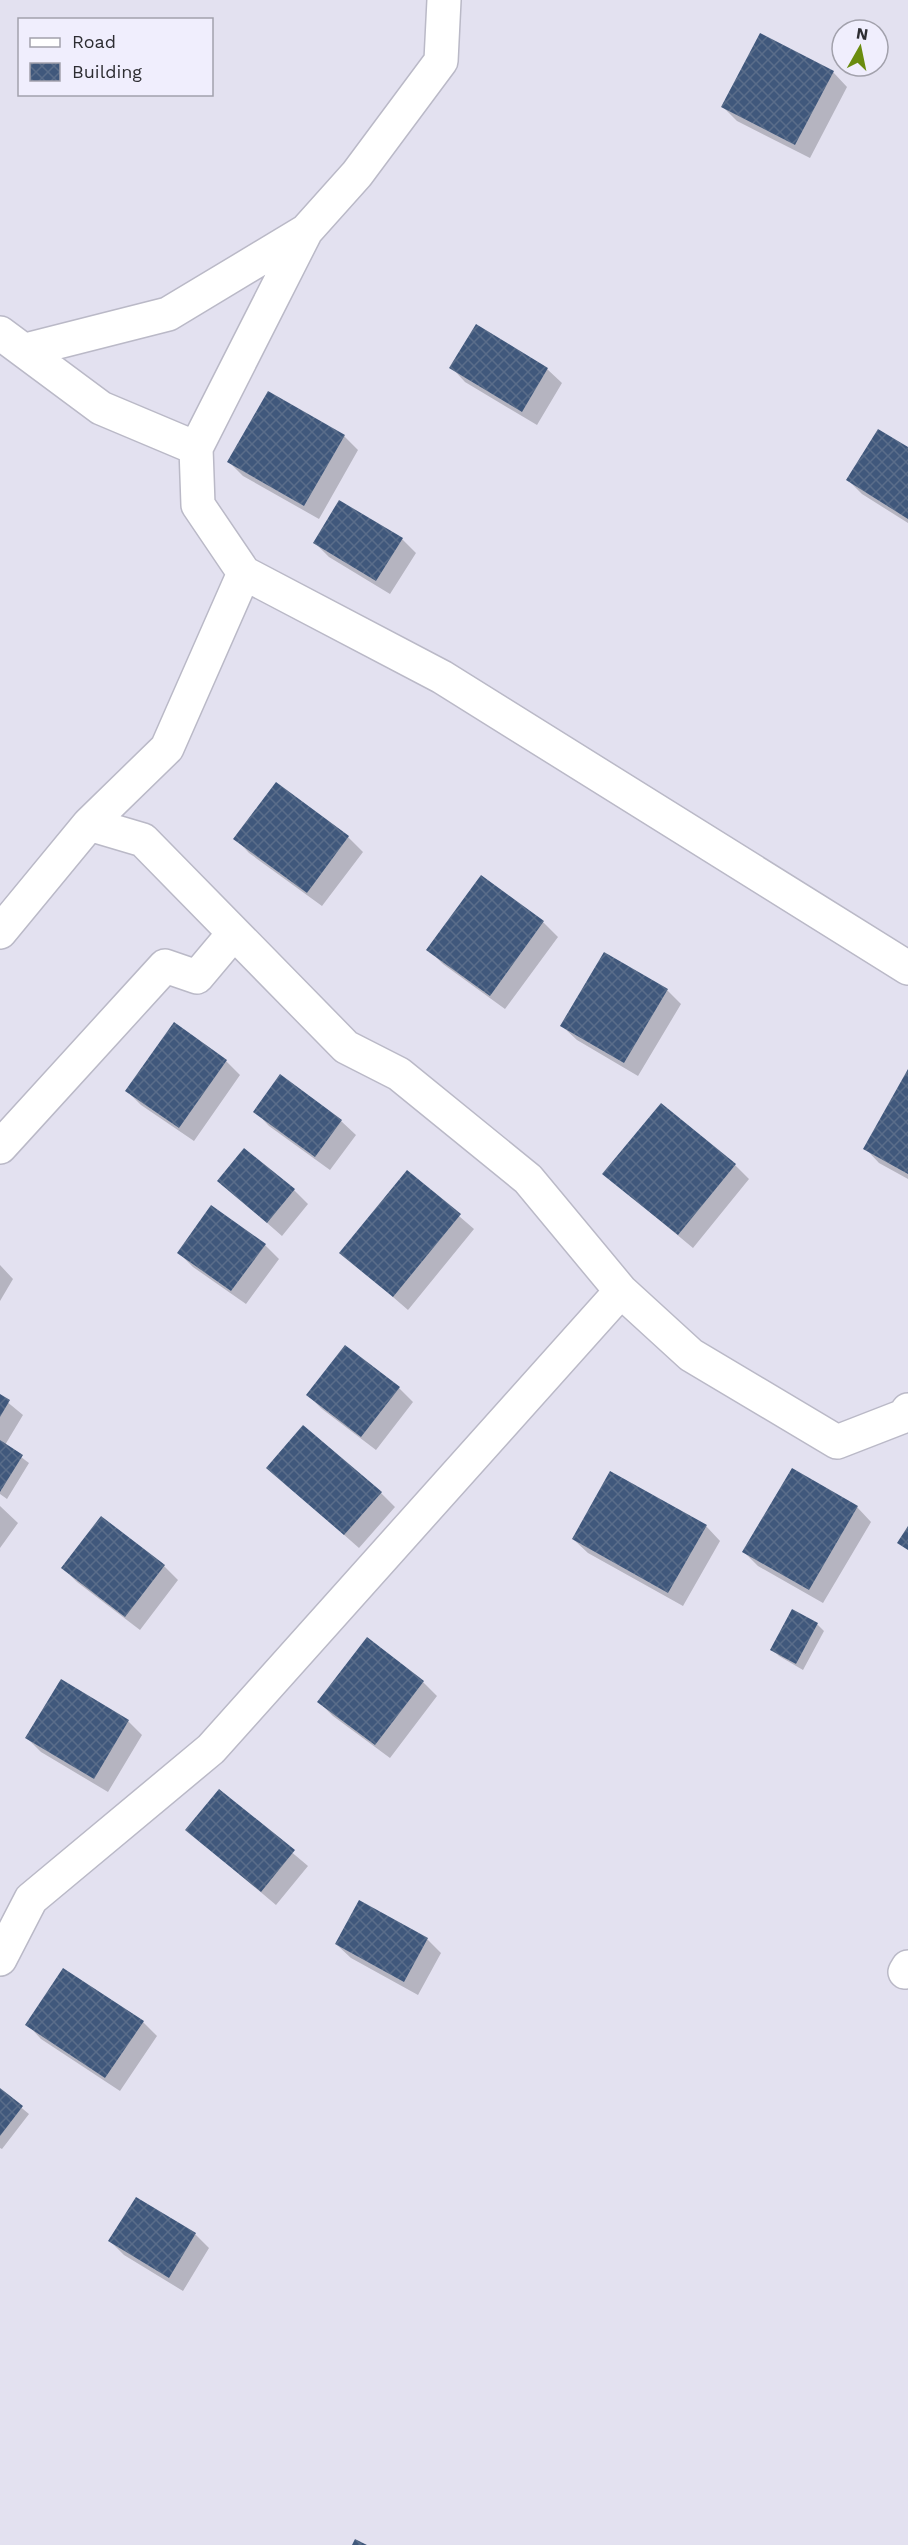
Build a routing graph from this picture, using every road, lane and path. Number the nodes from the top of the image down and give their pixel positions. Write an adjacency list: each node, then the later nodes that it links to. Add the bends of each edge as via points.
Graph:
1 (444, 0): 2 (street, via 441,61 357,174)
2 (306, 231): 3 (street, via 168,314); 4 (street)
3 (13, 341): 4 (street, via 101,408)
4 (196, 448): 5 (street, via 198,506)
5 (244, 573): 6 (street, via 167,748); 9 (street, via 442,677)
6 (89, 824): 7 (street); 8 (street, via 143,840)
7 (0, 932)
8 (234, 933): 10 (street, via 198,977 165,966); 11 (street, via 346,1047 399,1074 528,1179)
9 (908, 968)
10 (0, 1147)
11 (621, 1291): 12 (street, via 691,1355 837,1442 904,1416); 13 (street, via 212,1749 31,1899)
12 (908, 1410)
13 (0, 1959)

